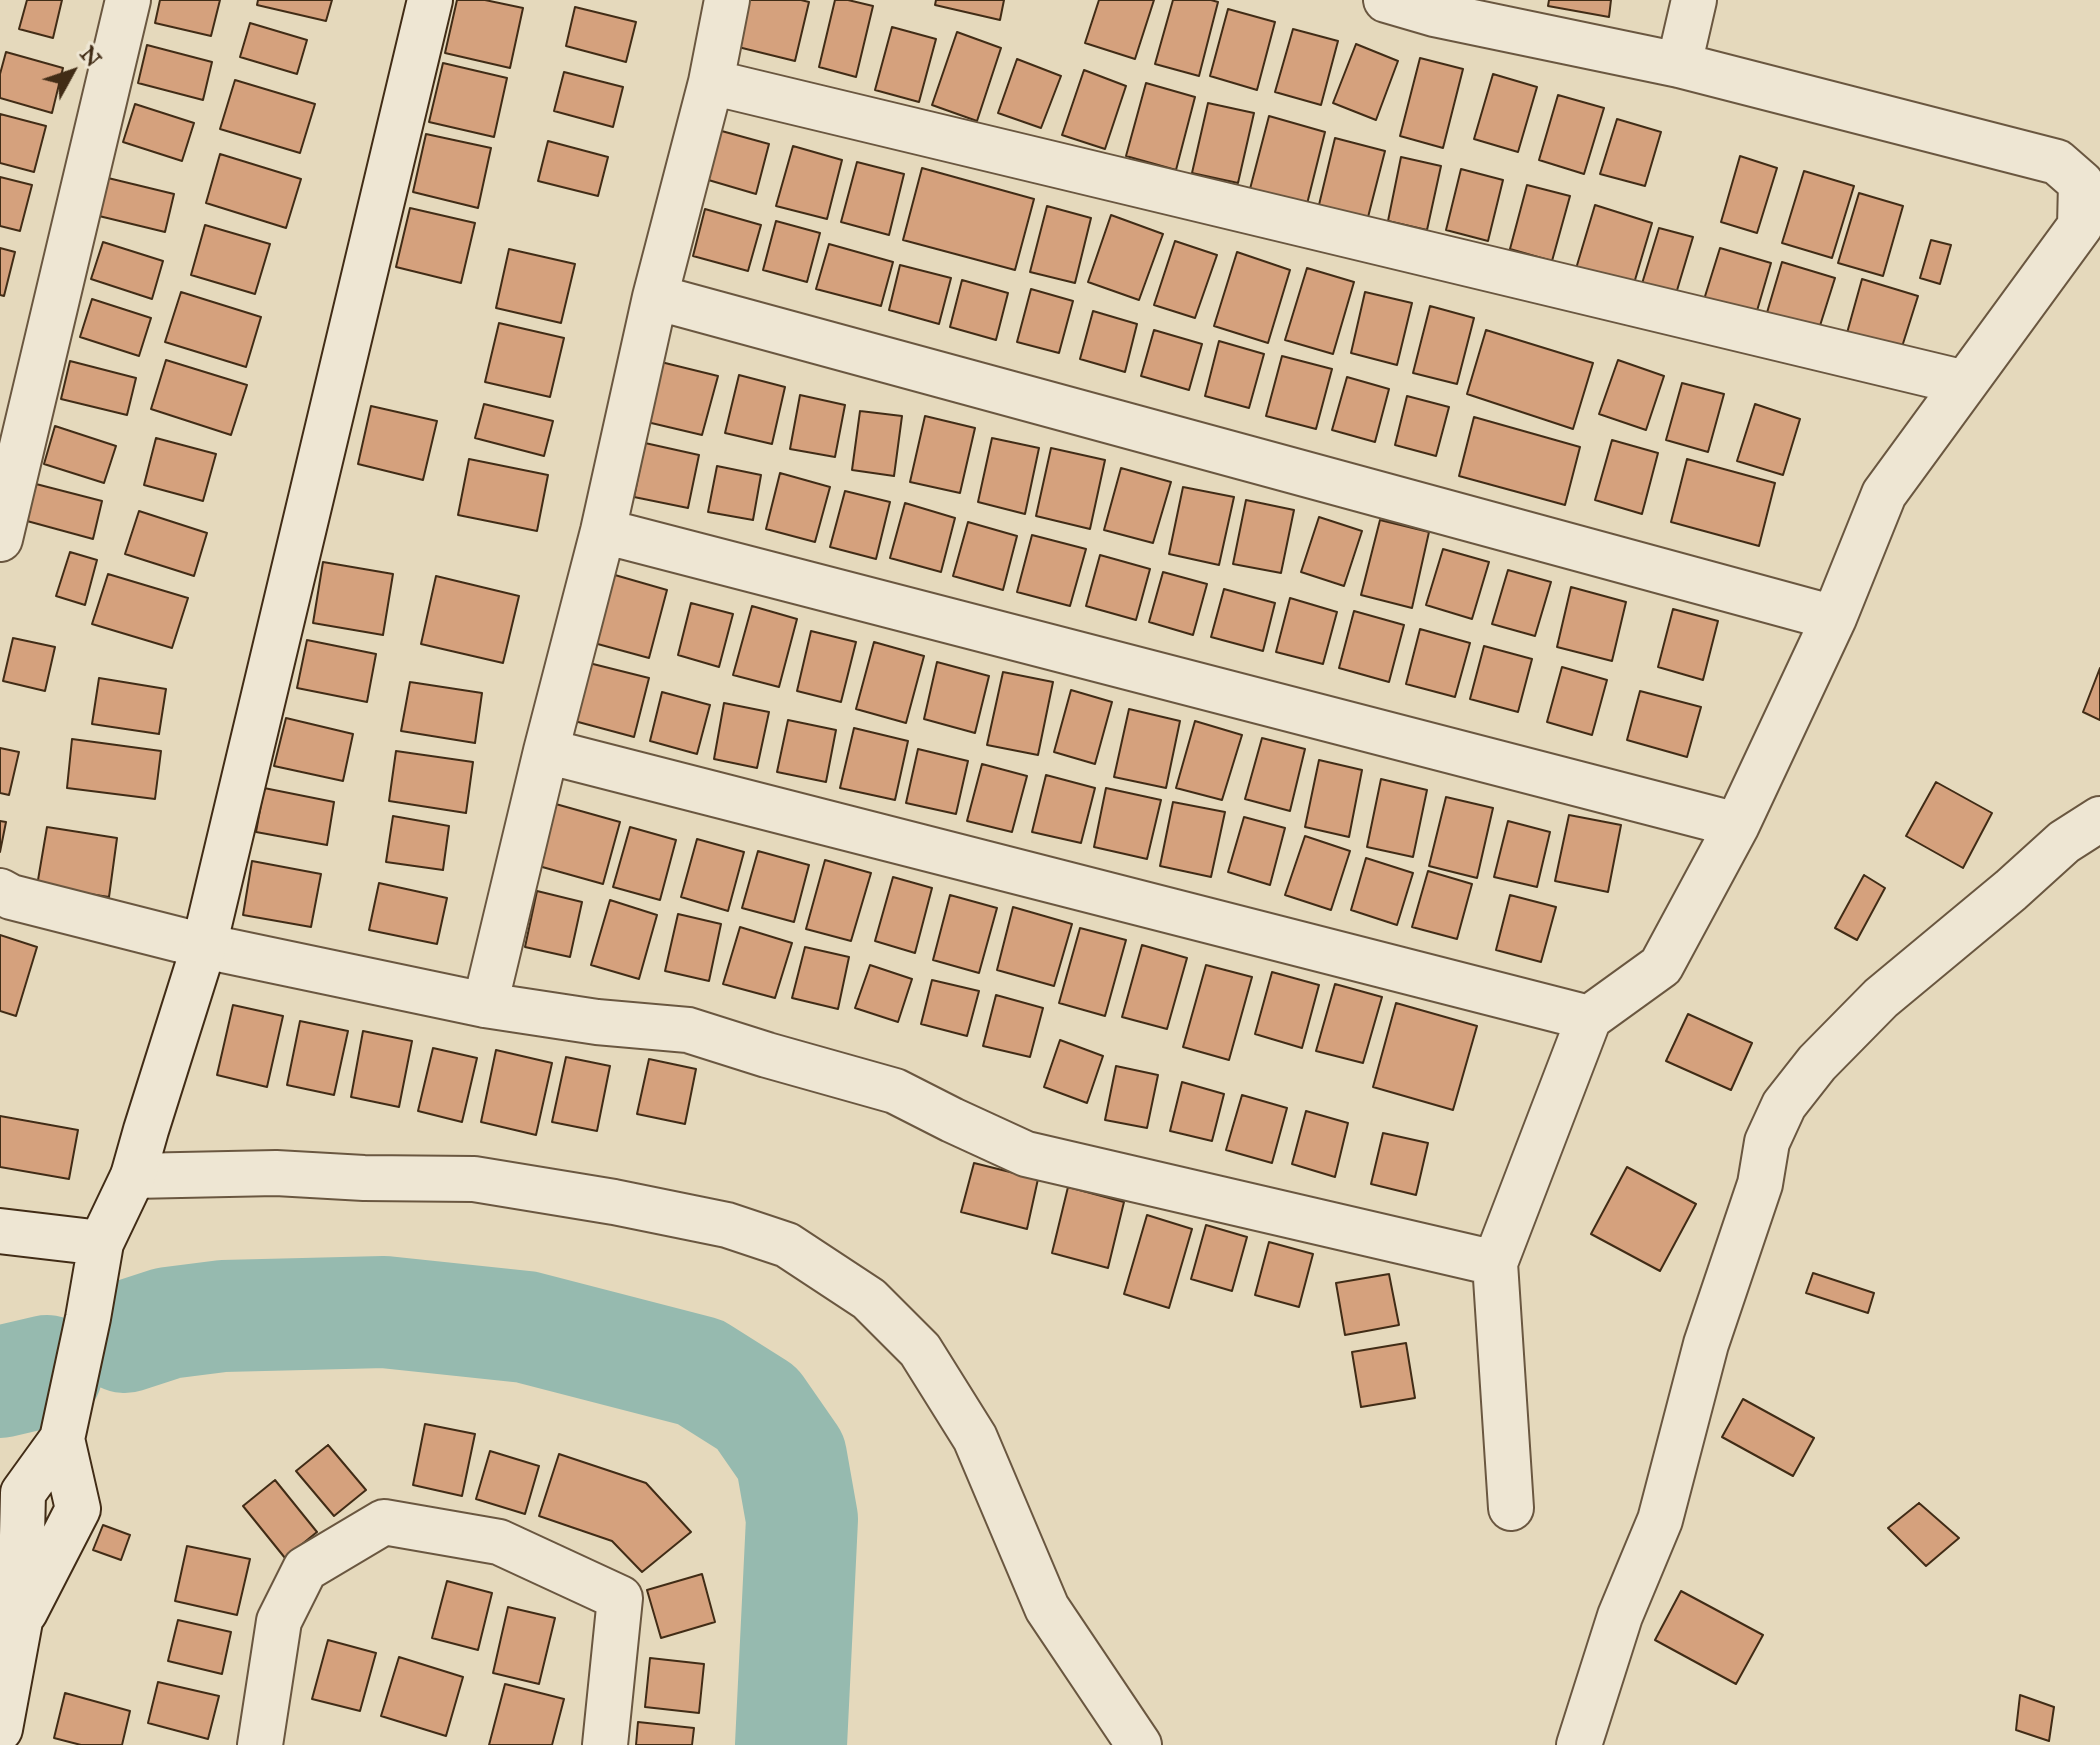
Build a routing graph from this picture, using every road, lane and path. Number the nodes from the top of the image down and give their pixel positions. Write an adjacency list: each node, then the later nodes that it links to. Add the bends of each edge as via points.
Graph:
1 (128, 0): 12 (street)
2 (430, 0): 18 (street)
3 (727, 0): 8 (street)
4 (1386, 0): 6 (street)
5 (1694, 0): 7 (street)
6 (1436, 7): 7 (street)
7 (1679, 65): 10 (street, via 2057,162 2081,183 2080,226)
8 (711, 82): 9 (street); 10 (street)
9 (655, 297): 11 (street); 13 (street)
10 (1965, 383): 13 (street, via 1884,494)
11 (603, 531): 14 (street); 16 (street)
12 (0, 539)
13 (1834, 618): 16 (street)
14 (546, 751): 19 (street); 20 (street)
15 (2100, 819): 30 (street, via 2064,842 1881,998 1784,1105 1767,1142 1760,1184 1706,1344 1660,1520 1620,1616)
16 (1737, 825): 20 (street, via 1661,966)
17 (0, 891): 18 (street)
18 (204, 946): 19 (street); 21 (street)
19 (485, 1005): 24 (street, via 688,1030 895,1091 1026,1154)
20 (1589, 1018): 24 (street)
21 (133, 1176): 23 (street); 29 (street, via 276,1173 474,1179 727,1225 787,1245 869,1299 920,1350 975,1438 1047,1608)
22 (0, 1231): 23 (street)
23 (101, 1243): 26 (street, via 62,1439 23,1493 20,1621)
24 (1495, 1263): 25 (street)
25 (1511, 1508)
26 (0, 1729)
27 (264, 1744): 28 (street, via 279,1621 305,1569 384,1522 499,1542 620,1598)
28 (605, 1745)
29 (1139, 1745)
30 (1579, 1745)

